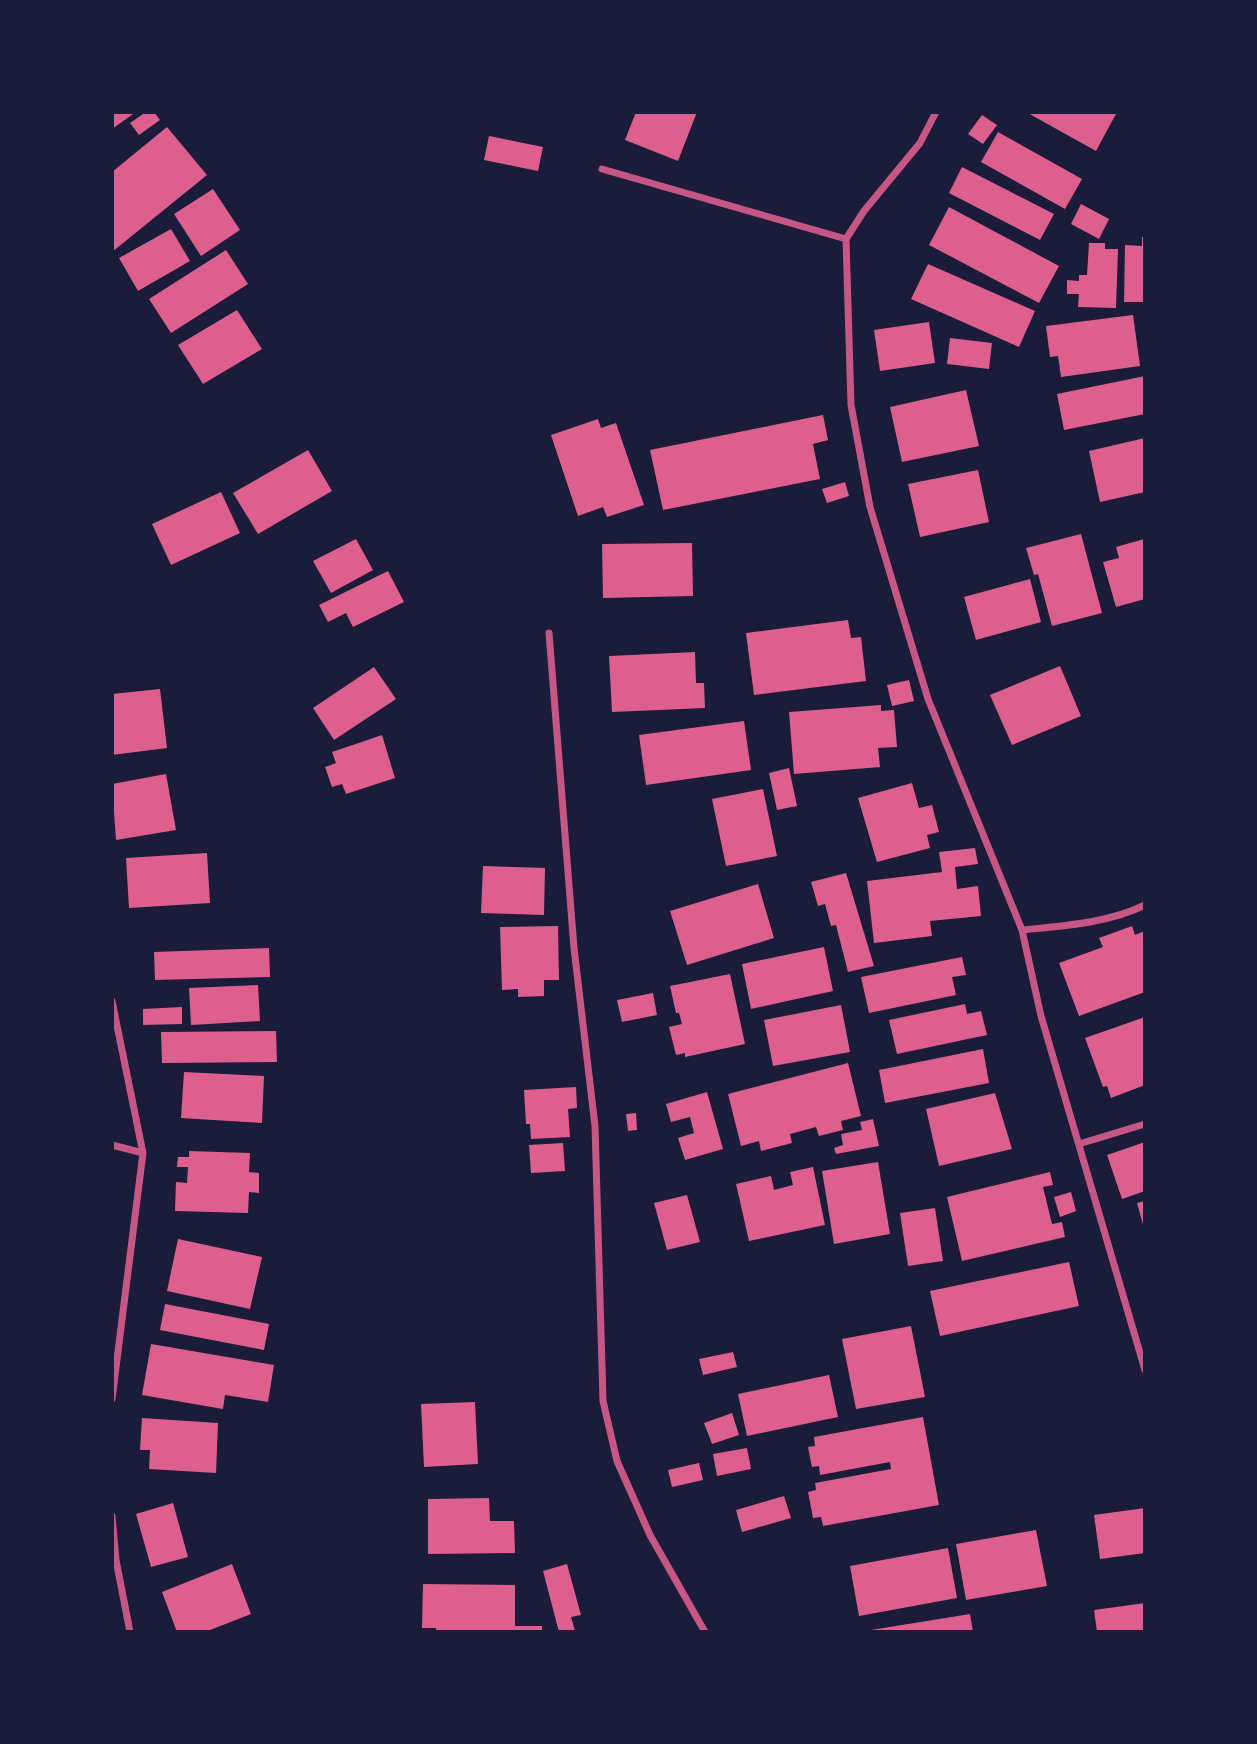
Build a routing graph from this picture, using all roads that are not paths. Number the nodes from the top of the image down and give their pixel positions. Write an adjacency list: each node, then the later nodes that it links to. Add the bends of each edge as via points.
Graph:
1 (936, 112): 3 (street, via 920,143)
2 (602, 169): 3 (street)
3 (846, 239): 6 (street, via 851,405 870,507 928,699)
4 (549, 633): 16 (street, via 573,948 595,1126 603,1401 617,1461 650,1535)
5 (1145, 905): 6 (street, via 1071,925)
6 (1022, 930): 9 (street, via 1041,1016)
7 (112, 1001): 11 (street)
8 (1145, 1124): 9 (street)
9 (1079, 1144): 12 (street)
10 (112, 1145): 11 (street)
11 (143, 1153): 13 (street)
12 (1145, 1370)
13 (112, 1399)
14 (112, 1516): 15 (street)
15 (130, 1632)
16 (705, 1632)

